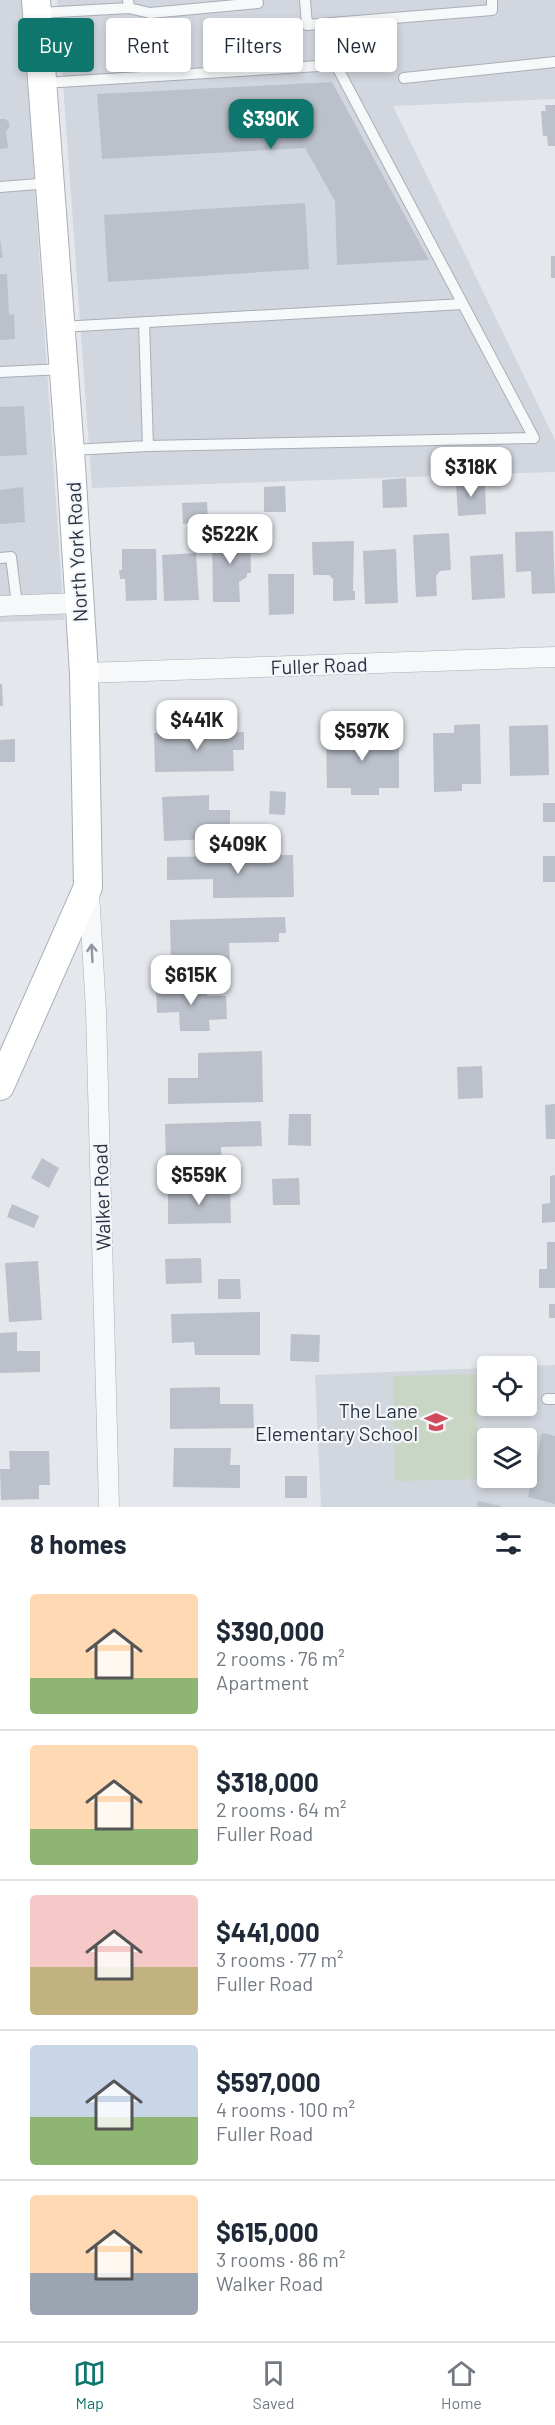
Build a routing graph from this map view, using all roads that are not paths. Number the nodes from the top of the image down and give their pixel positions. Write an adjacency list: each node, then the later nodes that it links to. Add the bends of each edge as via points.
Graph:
1 (257, 0): 4 (lane, via 258,3 150,13)
2 (305, 0): 3 (lane, via 307,24 492,10)
3 (492, 0)
4 (129, 4): 5 (lane)
5 (37, 7): 8 (main road, North York Road)
6 (555, 62): 7 (lane)
7 (404, 78)
8 (43, 83): 9 (main road, North York Road); 11 (lane, via 336,65)
9 (50, 183): 10 (lane); 13 (main road, North York Road)
10 (0, 187)
11 (463, 304): 12 (lane); 16 (lane, via 534,438)
12 (144, 322): 13 (lane); 16 (lane)
13 (61, 327): 14 (main road, North York Road)
14 (64, 369): 15 (lane); 17 (main road, North York Road)
15 (0, 372)
16 (148, 446): 17 (lane)
17 (70, 450): 19 (main road, North York Road)
18 (0, 558): 20 (lane, via 11,557)
19 (79, 603): 20 (street); 22 (main road, North York Road)
20 (8, 606)
21 (555, 657): 22 (street, Fuller Road)
22 (84, 673): 23 (main road, North York Road)
23 (88, 886): 24 (main road, North York Road); 25 (street, Walker Road, one-way to 23, via 96,1011)
24 (2, 1074)
25 (110, 1507)

